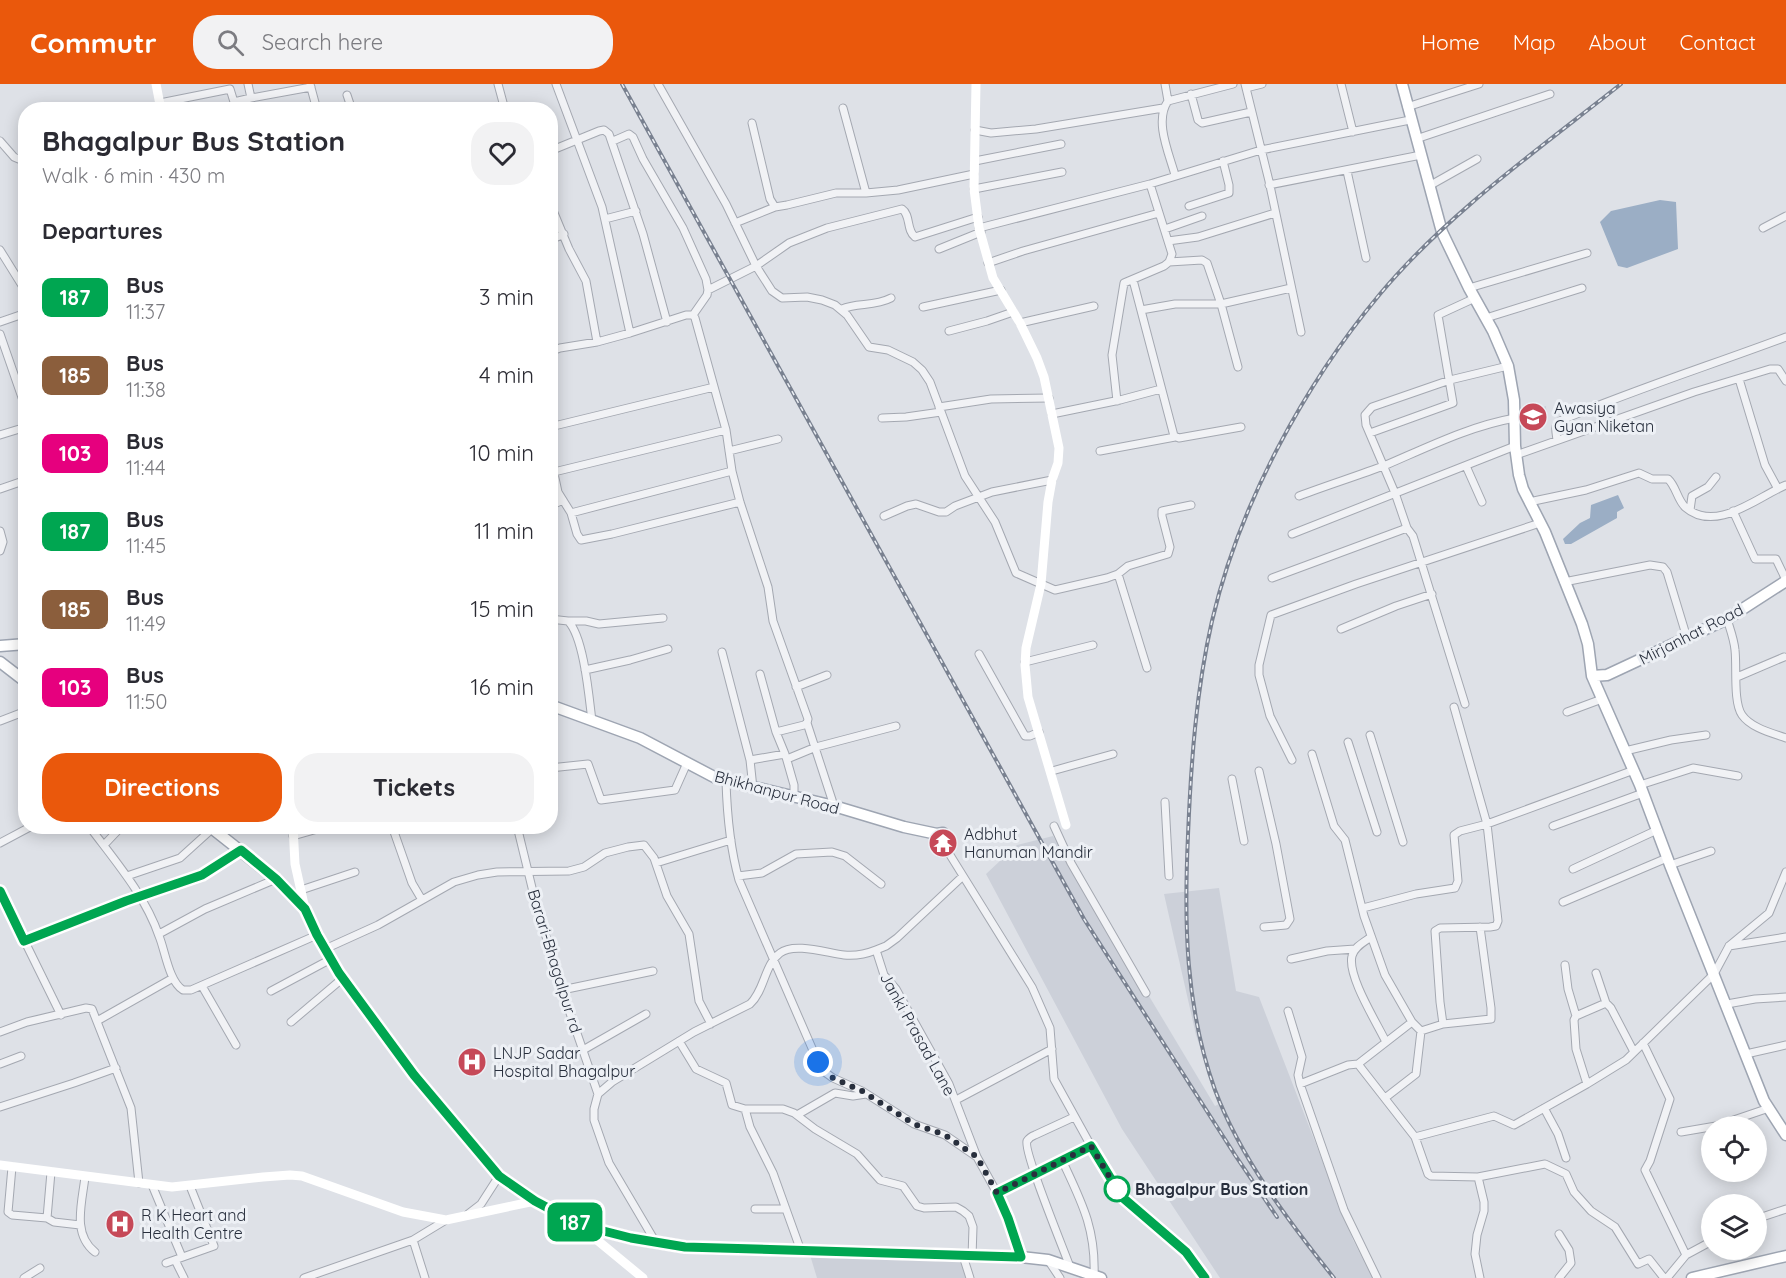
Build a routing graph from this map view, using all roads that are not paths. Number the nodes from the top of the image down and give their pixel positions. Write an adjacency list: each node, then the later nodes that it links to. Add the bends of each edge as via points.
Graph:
1 (156, 84): 20 (street)
2 (248, 84): 18 (street)
3 (498, 84): 26 (street)
4 (556, 84): 36 (street)
5 (658, 84): 66 (street)
6 (976, 84): 33 (street)
7 (1165, 84): 19 (street)
8 (1233, 84): 15 (street)
9 (1262, 84): 14 (street)
10 (1341, 84): 34 (street)
11 (1401, 84): 27 (main road)
12 (1479, 84): 27 (street)
13 (310, 85): 18 (street); 24 (street)
14 (1245, 86): 30 (street)
15 (1191, 94): 19 (street); 30 (street, via 1202,123)
16 (1550, 94): 35 (street)
17 (347, 95): 25 (street)
18 (251, 98): 22 (street)
19 (1168, 100): 29 (street)
20 (159, 102)
21 (176, 102): 23 (street, via 230,88)
22 (234, 102)
23 (234, 102)
24 (315, 102)
25 (349, 102)
26 (503, 102)
27 (1407, 107): 31 (main road)
28 (843, 108): 55 (street)
29 (1163, 108): 33 (street, via 1036,129 991,133); 50 (street, via 1164,137)
30 (1251, 112): 41 (street)
31 (1410, 120): 34 (street); 35 (main road)
32 (752, 123): 57 (street)
33 (975, 130): 45 (street)
34 (1353, 132): 41 (street)
35 (1416, 139): 42 (main road)
36 (577, 140): 38 (street, via 604,130); 40 (street); 64 (street)
37 (0, 141): 43 (street)
38 (613, 141): 58 (street); 84 (street, via 629,134 633,137 683,228)
39 (1061, 144): 45 (street)
40 (558, 148)
41 (1261, 150): 46 (street); 52 (street)
42 (1421, 156): 47 (street); 53 (main road)
43 (18, 159)
44 (1478, 159): 53 (street)
45 (975, 161): 49 (street)
46 (1223, 161): 50 (street); 56 (street, via 1229,193)
47 (1347, 171): 52 (street); 76 (street)
48 (1062, 172): 54 (street)
49 (974, 174): 54 (street); 55 (street)
50 (1175, 175): 51 (street)
51 (1150, 184): 59 (street); 69 (street)
52 (1269, 185): 60 (street)
53 (1429, 186): 86 (main road, via 1442,232)
54 (974, 189): 63 (street)
55 (866, 193): 57 (street, via 836,193)
56 (1189, 206)
57 (775, 207): 66 (street)
58 (636, 211): 64 (street); 98 (street)
59 (1159, 213): 68 (street); 78 (street)
60 (1275, 213): 72 (street, via 1198,237); 82 (street)
61 (1202, 216): 68 (street)
62 (1786, 216): 67 (street)
63 (978, 218): 69 (street); 79 (street, via 915,237 902,209 826,228 789,243)
64 (605, 219): 102 (street)
65 (558, 221): 70 (street)
66 (735, 223): 79 (street)
67 (1763, 228)
68 (1165, 229): 72 (street)
69 (980, 230): 73 (street); 78 (street)
70 (564, 234): 71 (street); 105 (street, via 587,286)
71 (558, 237)
72 (1168, 241): 77 (street, via 1172,254)
73 (939, 249)
74 (0, 250): 80 (street)
75 (1587, 254): 86 (street)
76 (1366, 258)
77 (1169, 262): 81 (street); 88 (street, via 1204,260)
78 (988, 263): 85 (street)
79 (756, 266): 84 (street); 91 (street, via 772,291 783,298 807,297)
80 (18, 279)
81 (1133, 280): 92 (street); 116 (street, via 1124,283 1113,347)
82 (1291, 288): 88 (street); 101 (street)
83 (1582, 288): 96 (street)
84 (708, 290): 94 (street)
85 (1000, 290): 90 (street); 93 (street)
86 (1472, 293): 96 (main road); 110 (street, via 1438,315)
87 (891, 298): 91 (street)
88 (1221, 304): 92 (street, via 1175,304); 108 (street)
89 (1094, 306): 99 (street)
90 (923, 307)
91 (842, 309): 117 (street, via 869,347 892,351 922,370)
92 (1141, 310): 114 (street)
93 (1013, 312): 99 (street); 100 (street)
94 (693, 315): 98 (street); 113 (street)
95 (18, 316): 97 (street)
96 (1486, 318): 107 (main road)
97 (0, 322)
98 (667, 322): 102 (street)
99 (1020, 323): 115 (street, via 1037,358)
100 (949, 331)
101 (1301, 332)
102 (630, 333): 105 (street)
103 (0, 334): 112 (street)
104 (1786, 337): 129 (street, via 1562,420 1556,426)
105 (597, 342): 106 (street)
106 (558, 349)
107 (1508, 366): 110 (street); 120 (main road)
108 (1238, 367)
109 (1739, 379): 111 (street, via 1776,368); 129 (street); 142 (street, via 1765,465)
110 (1450, 380): 125 (street, via 1453,403); 125 (street, via 1372,407 1365,415)
111 (1786, 381)
112 (18, 385)
113 (714, 387): 121 (street); 124 (street)
114 (1161, 389): 116 (street); 127 (street)
115 (1049, 398): 117 (street, via 991,399); 118 (street)
116 (1117, 401): 118 (street)
117 (940, 410): 119 (street); 146 (street, via 965,476)
118 (1052, 414): 138 (street, via 1059,455)
119 (882, 418)
120 (1515, 418): 130 (main road); 133 (street, via 1443,440)
121 (558, 425)
122 (1241, 428): 127 (street)
123 (18, 429): 126 (street)
124 (726, 430): 131 (street); 135 (street)
125 (1370, 433): 133 (street)
126 (0, 435)
127 (1175, 437): 132 (street)
128 (778, 440): 131 (street)
129 (1557, 440): 130 (street)
130 (1516, 450): 134 (street); 151 (main road, via 1519,475)
131 (729, 451): 136 (street)
132 (1100, 451)
133 (1384, 466): 144 (street); 145 (street)
134 (1466, 466): 144 (street); 150 (street)
135 (558, 471)
136 (732, 471): 149 (street); 155 (street)
137 (1716, 477): 153 (street, via 1692,496)
138 (1052, 480): 146 (street); 167 (street)
139 (18, 483): 141 (street)
140 (1786, 485): 142 (street)
141 (0, 489)
142 (1778, 489): 154 (street)
143 (558, 492): 147 (street)
144 (1395, 493): 158 (street); 160 (street)
145 (1299, 496)
146 (978, 497): 156 (street, via 946,512 916,504); 167 (street, via 995,522 1016,573)
147 (563, 500): 148 (street); 155 (street)
148 (558, 502)
149 (740, 502): 155 (street, via 583,540); 191 (street, via 764,573 777,635)
150 (1482, 502)
151 (1530, 502): 153 (street, via 1639,473 1670,480 1680,501); 157 (main road)
152 (1191, 505): 163 (street, via 1162,511 1168,554 1128,566)
153 (1690, 510): 154 (street, via 1712,516)
154 (1733, 512): 165 (street, via 1755,558 1776,559)
155 (571, 513)
156 (884, 516)
157 (1540, 523): 162 (street); 166 (main road)
158 (1407, 528): 162 (street); 164 (street)
159 (0, 531): 161 (street)
160 (1292, 534)
161 (0, 551)
162 (1421, 562): 168 (street); 214 (street, via 1270,617 1259,675 1270,716)
163 (1118, 574): 167 (street, via 1056,590); 184 (street)
164 (1272, 578)
165 (1786, 580): 170 (main road, Mirjanhat Road)
166 (1564, 582): 174 (street, via 1650,565 1664,567); 189 (main road, via 1588,644)
167 (1041, 584): 183 (street)
168 (1432, 594): 173 (street); 193 (street)
169 (663, 618): 172 (street, via 599,624)
170 (1727, 619): 174 (main road, Mirjanhat Road); 190 (street)
171 (558, 620): 172 (street)
172 (568, 621): 185 (street, via 574,629)
173 (1341, 629)
174 (1686, 638): 189 (main road, Mirjanhat Road, via 1607,675)
175 (18, 645): 177 (main road)
176 (1093, 645): 183 (street)
177 (0, 646)
178 (668, 649): 185 (street)
179 (722, 652): 213 (street)
180 (979, 654): 203 (street, via 1025,735)
181 (1784, 657): 190 (street)
182 (0, 662): 188 (main road)
183 (1025, 662): 203 (street, via 1028,697)
184 (1147, 668)
185 (585, 670): 199 (street)
186 (760, 674): 202 (street)
187 (827, 675): 191 (street)
188 (18, 676)
189 (1592, 676): 192 (main road)
190 (1737, 677): 206 (street, via 1738,704 1743,717)
191 (796, 687): 200 (street)
192 (1602, 699): 196 (street); 209 (main road)
193 (1465, 704)
194 (1454, 707): 228 (street)
195 (558, 708): 199 (main road, Bhikhanpur Road)
196 (1567, 712)
197 (18, 714): 198 (street)
198 (0, 721)
199 (592, 721): 215 (main road, Bhikhanpur Road, via 640,738)
200 (807, 723): 202 (street); 208 (street)
201 (896, 726): 208 (street)
202 (776, 732): 212 (street)
203 (1039, 732): 218 (street)
204 (1370, 735): 245 (street)
205 (1706, 735): 209 (street)
206 (1786, 738)
207 (1348, 742): 233 (street)
208 (816, 747): 212 (street); 227 (street)
209 (1625, 751): 217 (main road)
210 (1113, 754): 218 (street)
211 (1312, 754): 267 (street, via 1332,821 1347,845)
212 (786, 757): 213 (street); 225 (street)
213 (750, 760): 223 (street)
214 (1292, 760)
215 (687, 763): 216 (street, via 675,790 600,800 588,764); 222 (main road, Bhikhanpur Road)
216 (558, 767)
217 (1634, 770): 224 (main road); 228 (street)
218 (1052, 771): 229 (street)
219 (1259, 771): 269 (street, via 1290,919 1286,925)
220 (1738, 776): 224 (street, via 1693,768)
221 (1232, 779): 244 (street)
222 (726, 781): 223 (main road, Bhikhanpur Road); 243 (street)
223 (753, 788): 225 (main road, Bhikhanpur Road)
224 (1642, 789): 231 (street); 232 (main road)
225 (794, 798): 227 (main road, Bhikhanpur Road)
226 (1165, 802): 259 (street)
227 (834, 806): 235 (main road, Bhikhanpur Road, via 904,827)
228 (1487, 824): 267 (street, via 1454,835 1458,881 1455,888); 270 (street, via 1498,921 1493,927)
229 (1066, 825)
230 (1053, 826): 292 (street)
231 (1553, 826)
232 (1657, 830): 250 (main road); 252 (street)
233 (1377, 832)
234 (18, 833): 246 (street)
235 (940, 833): 258 (street)
236 (95, 834): 247 (street)
237 (114, 834): 247 (street)
238 (204, 834): 256 (street, via 180,858)
239 (218, 834): 248 (main road)
240 (293, 834): 262 (street)
241 (395, 834): 265 (street)
242 (519, 834): 254 (street, Barari-Bhagalpur rd)
243 (731, 840): 251 (street); 257 (street)
244 (1245, 842)
245 (1403, 842)
246 (0, 843)
247 (104, 845): 256 (street)
248 (241, 850): 260 (main road); 264 (street, via 208,872)
249 (1711, 851): 250 (street)
250 (1669, 861): 266 (street); 286 (main road)
251 (656, 863): 254 (street, via 648,848 638,845 605,854 580,869); 303 (street, via 667,896 689,934 699,1001)
252 (1573, 869)
253 (355, 872): 262 (street)
254 (529, 872): 265 (street, via 478,875 454,882); 290 (street, Barari-Bhagalpur rd)
255 (1786, 872): 276 (street, via 1769,913)
256 (127, 876): 264 (street)
257 (738, 876): 261 (street, via 762,873 796,854 832,852 845,856); 281 (street)
258 (963, 876): 279 (street, Janki Prasad Lane, via 897,938); 312 (street, via 1032,987 1050,1028)
259 (1169, 876)
260 (276, 879): 268 (main road); 271 (street, via 205,909)
261 (881, 884)
262 (301, 890): 268 (street)
263 (0, 891): 275 (street)
264 (141, 897): 271 (street); 275 (street)
265 (422, 900): 277 (street)
266 (1563, 902)
267 (1363, 908): 273 (street)
268 (305, 909): 272 (main road)
269 (1263, 927)
270 (1480, 927): 304 (street, via 1440,928 1434,933); 304 (street, via 1491,1018)
271 (159, 934): 287 (street)
272 (317, 935): 277 (main road); 289 (street)
273 (1371, 937): 278 (street); 302 (street, via 1385,975)
274 (1786, 937): 276 (street)
275 (24, 941): 298 (street)
276 (1729, 946): 286 (street)
277 (325, 949): 280 (main road)
278 (1355, 949): 282 (street); 308 (street, via 1351,960 1355,980)
279 (876, 950): 281 (street, via 845,955 795,948); 325 (street, Janki Prasad Lane, via 884,975 896,989)
280 (331, 959): 288 (main road); 291 (street)
281 (774, 959): 303 (street, via 756,999); 323 (street, via 821,1067 833,1078)
282 (1291, 959)
283 (1565, 965): 299 (street)
284 (653, 970): 290 (street)
285 (1596, 973): 294 (street)
286 (1714, 974): 295 (main road); 309 (street)
287 (173, 978): 289 (street, via 183,990); 300 (street)
288 (343, 978): 301 (street); 343 (main road, via 414,1075)
289 (202, 986): 310 (street)
290 (562, 990): 313 (street, Barari-Bhagalpur rd)
291 (271, 991)
292 (1146, 993)
293 (1786, 997): 295 (street)
294 (1606, 1003): 299 (street); 314 (street)
295 (1727, 1005): 315 (main road)
296 (1288, 1011): 320 (street, via 1302,1057)
297 (646, 1014): 313 (street)
298 (61, 1015): 300 (street, via 89,1008); 306 (street)
299 (1576, 1016): 321 (street, via 1574,1039)
300 (98, 1021): 319 (street)
301 (291, 1022)
302 (1412, 1022): 305 (street); 308 (street)
303 (711, 1024): 307 (street)
304 (1443, 1024): 305 (street)
305 (1420, 1031): 324 (street, via 1416,1074)
306 (0, 1032)
307 (679, 1041): 322 (street); 329 (street, via 696,1069 723,1081 732,1105)
308 (1386, 1042): 318 (street)
309 (1643, 1043): 314 (street); 367 (street, via 1670,1099 1644,1170)
310 (236, 1045)
311 (1786, 1045): 315 (street)
312 (1052, 1049): 325 (street); 331 (street, via 1054,1079)
313 (583, 1050): 322 (street, Barari-Bhagalpur rd)
314 (1634, 1052): 321 (street)
315 (1746, 1054): 328 (main road)
316 (21, 1056): 317 (street)
317 (0, 1064)
318 (1359, 1064): 320 (street); 324 (street)
319 (116, 1068): 326 (street); 346 (street, via 132,1117)
320 (1300, 1084): 384 (street, via 1344,1210)
321 (1587, 1084): 327 (street)
322 (598, 1094): 362 (street, via 594,1120 600,1140 622,1189)
323 (866, 1094): 330 (street, via 835,1094); 336 (street, via 914,1124 945,1135)
324 (1385, 1098): 334 (street)
325 (956, 1100): 336 (street, Janki Prasad Lane)
326 (0, 1107)
327 (1544, 1108): 334 (street, via 1514,1125 1494,1116); 337 (street)
328 (1769, 1108): 332 (street, via 1716,1126); 333 (main road)
329 (745, 1109): 330 (street, via 783,1109); 352 (street)
330 (797, 1115): 366 (street, via 857,1154 880,1180 903,1186 917,1206 956,1207 969,1216 974,1227)
331 (1074, 1118): 335 (street); 342 (street, via 1028,1140)
332 (1681, 1132)
333 (1786, 1135)
334 (1415, 1137): 345 (street, via 1431,1176)
335 (1091, 1146): 338 (street); 383 (street, via 1122,1197 1186,1252)
336 (977, 1157): 349 (street, Janki Prasad Lane)
337 (1566, 1158)
338 (1062, 1160): 342 (street); 375 (street, via 1089,1221)
339 (0, 1165): 340 (street)
340 (12, 1167): 341 (street); 355 (street, via 8,1212)
341 (51, 1172): 344 (street); 355 (street)
342 (1035, 1174): 349 (street); 373 (street)
343 (499, 1176): 350 (main road); 356 (street, via 481,1204)
344 (85, 1177): 346 (street); 358 (street)
345 (1478, 1177): 385 (street, via 1484,1202 1475,1254); 387 (street, via 1545,1164 1566,1174 1574,1192 1615,1227 1638,1264 1649,1259)
346 (139, 1183): 347 (street)
347 (152, 1185): 348 (street); 370 (street)
348 (190, 1186): 357 (street, via 290,1174 403,1212); 370 (street, via 214,1246)
349 (997, 1193): 369 (street, Janki Prasad Lane)
350 (535, 1201): 356 (street); 359 (main road)
351 (756, 1209): 352 (street)
352 (786, 1209): 364 (street)
353 (1786, 1209): 354 (street)
354 (1767, 1215)
355 (46, 1218): 358 (street)
356 (463, 1218): 357 (street)
357 (446, 1220): 361 (street)
358 (80, 1225): 365 (street, via 82,1236)
359 (580, 1225): 362 (main road); 380 (street)
360 (1559, 1234): 386 (street, via 1569,1250 1571,1263)
361 (413, 1240): 378 (street); 379 (street)
362 (655, 1241): 364 (main road, via 685,1247)
363 (1701, 1247): 367 (street)
364 (801, 1251): 366 (main road)
365 (96, 1252)
366 (967, 1256): 369 (main road); 381 (street)
367 (1686, 1256): 387 (street)
368 (1786, 1256): 388 (main road)
369 (1021, 1257): 371 (main road)
370 (179, 1258): 372 (street); 377 (street)
371 (1048, 1260): 373 (main road); 382 (street)
372 (166, 1263)
373 (1070, 1267): 375 (main road)
374 (40, 1268): 376 (street)
375 (1097, 1277)
376 (24, 1278)
377 (184, 1278)
378 (304, 1278)
379 (425, 1278)
380 (643, 1278)
381 (970, 1278)
382 (1060, 1278)
383 (1205, 1278)
384 (1377, 1278)
385 (1480, 1278)
386 (1558, 1278)
387 (1666, 1278)
388 (1692, 1278)

